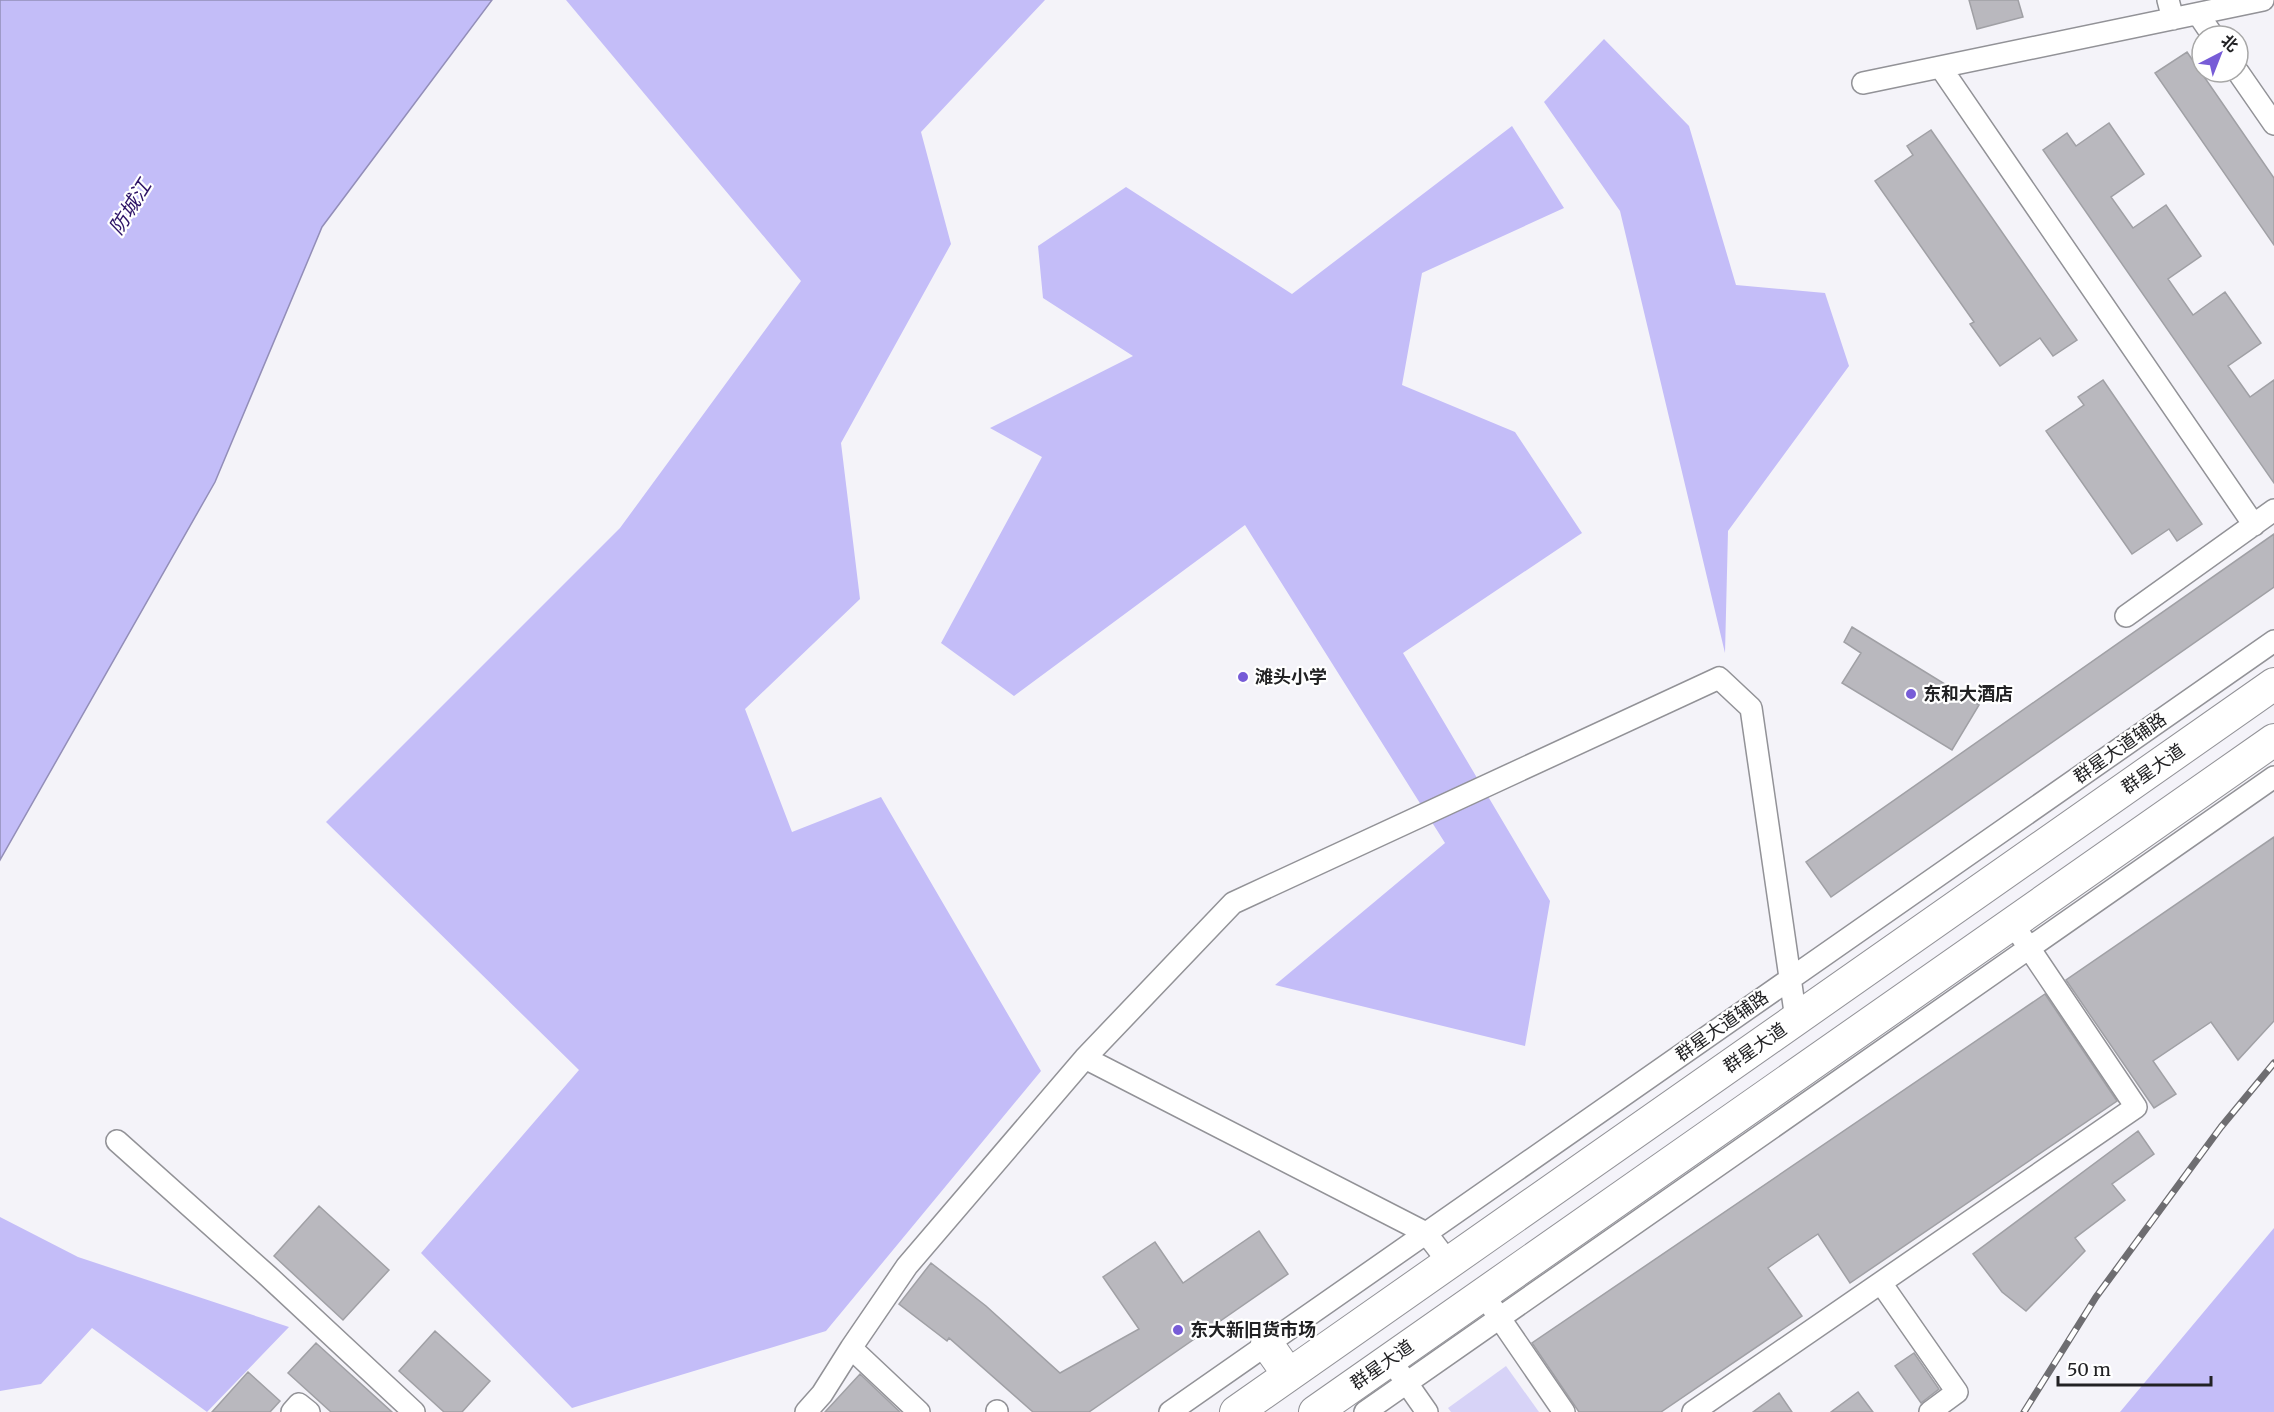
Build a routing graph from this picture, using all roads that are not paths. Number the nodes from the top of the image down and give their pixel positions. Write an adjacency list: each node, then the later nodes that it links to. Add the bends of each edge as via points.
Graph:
1 (2263, 0): 3 (street)
2 (2171, 9): 3 (street); 5 (street)
3 (2198, 14): 4 (street)
4 (2205, 24)
5 (1941, 68): 6 (street); 10 (street)
6 (1863, 83)
7 (2246, 84): 8 (street)
8 (2274, 124)
9 (2274, 510): 10 (street)
10 (2254, 525): 11 (street)
11 (2126, 616)
12 (2274, 641): 17 (street, 群星大道辅路)
13 (2274, 684): 18 (highway, 群星大道)
14 (2274, 740): 16 (highway, 群星大道)
15 (2274, 777): 16 (street)
16 (2021, 936): 23 (street, via 2136,1107); 24 (highway, 群星大道)
17 (1789, 979): 18 (street); 19 (street, via 1751,708 1719,678 1233,903); 21 (street, 群星大道辅路)
18 (1796, 1019): 22 (highway, 群星大道)
19 (1085, 1058): 21 (street); 26 (street, via 907,1266)
20 (117, 1141): 31 (street)
21 (1426, 1233): 22 (street); 25 (street, 群星大道辅路)
22 (1449, 1263): 28 (highway, 群星大道)
23 (1881, 1282): 40 (street); 41 (street, via 1958,1392)
24 (1491, 1306): 27 (highway, 群星大道); 39 (street)
25 (1267, 1344): 28 (highway); 34 (street, 群星大道辅路)
26 (851, 1348): 32 (street); 33 (street)
27 (1398, 1371): 36 (highway, 群星大道); 37 (street); 38 (street)
28 (1289, 1375): 35 (highway, 群星大道)
29 (292, 1412): 30 (street, via 299,1404)
30 (309, 1412)
31 (414, 1412)
32 (806, 1412)
33 (919, 1412)
34 (1170, 1412)
35 (1236, 1412)
36 (1315, 1412)
37 (1365, 1412)
38 (1427, 1412)
39 (1564, 1412)
40 (1693, 1412)
41 (1930, 1412)

